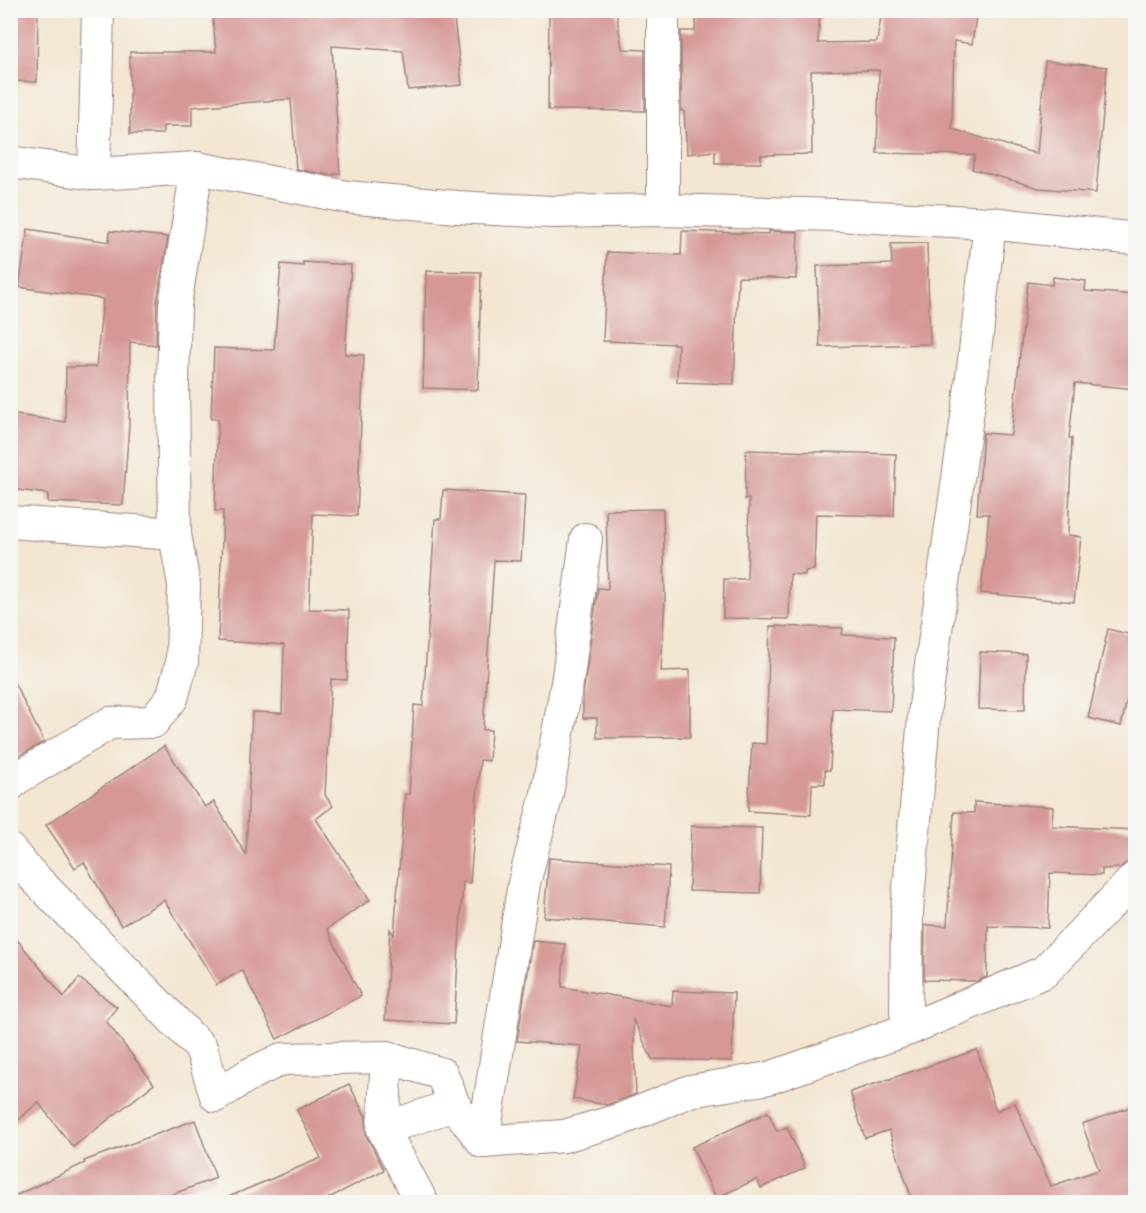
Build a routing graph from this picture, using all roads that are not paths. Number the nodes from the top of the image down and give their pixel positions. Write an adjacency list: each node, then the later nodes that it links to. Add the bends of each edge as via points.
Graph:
1 (98, 10): 5 (street)
2 (663, 10): 6 (street)
3 (10, 162): 5 (street)
4 (197, 168): 5 (street); 6 (street, via 347,197 446,206 551,212); 10 (street, via 175,305)
5 (94, 174)
6 (663, 210): 7 (street)
7 (990, 223): 8 (street); 15 (street, via 969,403 925,706 907,911)
8 (1136, 239)
9 (10, 522): 10 (street)
10 (175, 534): 12 (street, via 184,585 182,662 172,698 153,722 110,723)
11 (586, 539): 19 (street, via 566,688 547,794 524,883)
12 (10, 784)
13 (15, 865): 16 (street, via 201,1048 216,1096 282,1059)
14 (1136, 878): 15 (street, via 1044,972)
15 (909, 1029): 19 (street, via 769,1078 690,1091 622,1119 564,1136)
16 (387, 1057): 17 (street, via 442,1074); 18 (street)
17 (454, 1105): 18 (street); 19 (street)
18 (383, 1129): 20 (street)
19 (483, 1142)
20 (422, 1203)

